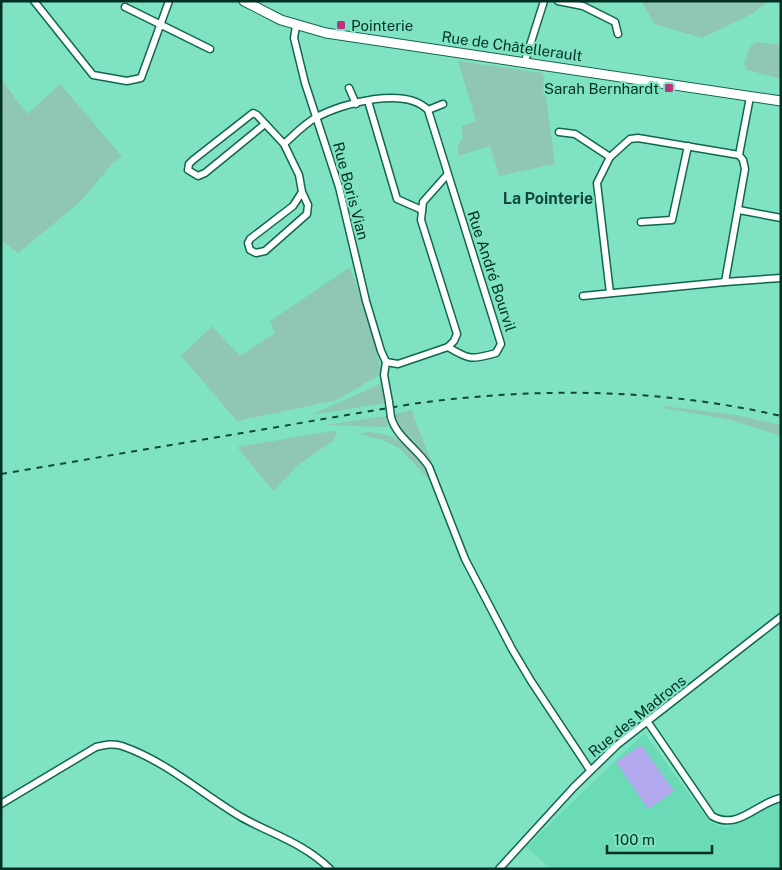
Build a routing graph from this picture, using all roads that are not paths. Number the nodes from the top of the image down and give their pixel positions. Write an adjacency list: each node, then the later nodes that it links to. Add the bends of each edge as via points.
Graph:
1 (34, 1): 7 (street, via 92,75 110,79 126,81 141,78)
2 (169, 1): 7 (street)
3 (244, 1): 8 (main road, Rue de Châtellerault)
4 (544, 1): 11 (street)
5 (558, 1): 9 (street, via 583,6 614,22)
6 (125, 6): 7 (street)
7 (161, 24): 10 (street)
8 (296, 26): 11 (main road, Rue de Châtellerault); 19 (street, Rue Boris Vian, via 297,52)
9 (618, 34)
10 (210, 49)
11 (524, 61): 13 (main road, Rue de Châtellerault)
12 (349, 88): 16 (street)
13 (750, 97): 15 (main road, Rue de Châtellerault); 24 (street)
14 (368, 101): 16 (street); 18 (street, via 392,98 421,103); 28 (street, via 398,200)
15 (781, 101)
16 (356, 104): 19 (street)
17 (443, 104): 18 (street)
18 (428, 110): 26 (street, Rue André Bourvil)
19 (317, 117): 22 (street); 37 (street, Rue Boris Vian, via 339,187 366,301)
20 (265, 124): 20 (street, via 253,113 193,160 188,170 198,176 205,173); 22 (street)
21 (559, 132): 25 (street, via 576,134)
22 (284, 144): 27 (street, via 299,175)
23 (688, 146): 24 (street); 25 (street, via 630,139); 31 (street, via 672,220)
24 (739, 155): 29 (street, via 745,170)
25 (610, 157): 34 (street, via 597,184)
26 (447, 175): 28 (street, via 423,202); 36 (street, Rue André Bourvil, via 501,344 496,353 474,360)
27 (302, 192): 27 (street, via 293,206 250,239 250,250 256,253 265,251 302,221 308,205)
28 (422, 210): 36 (street, via 421,220 457,328 454,341)
29 (739, 210): 30 (street); 33 (street)
30 (781, 218)
31 (641, 222)
32 (781, 278): 33 (street)
33 (725, 282): 34 (street)
34 (610, 293): 35 (street)
35 (583, 296)
36 (448, 347): 37 (street, via 398,364)
37 (386, 362): 40 (street, bridge, via 384,375 396,428 429,467 466,559 523,668)
38 (781, 617): 39 (street, Rue des Madrons)
39 (647, 721): 40 (street, Rue des Madrons, via 616,744); 41 (street, via 712,816 720,821 734,821)
40 (590, 770): 44 (street, Rue des Madrons)
41 (781, 798)
42 (1, 804): 43 (street, via 96,748 106,744 121,746 171,771 239,816 301,846)
43 (330, 869)
44 (500, 869)

